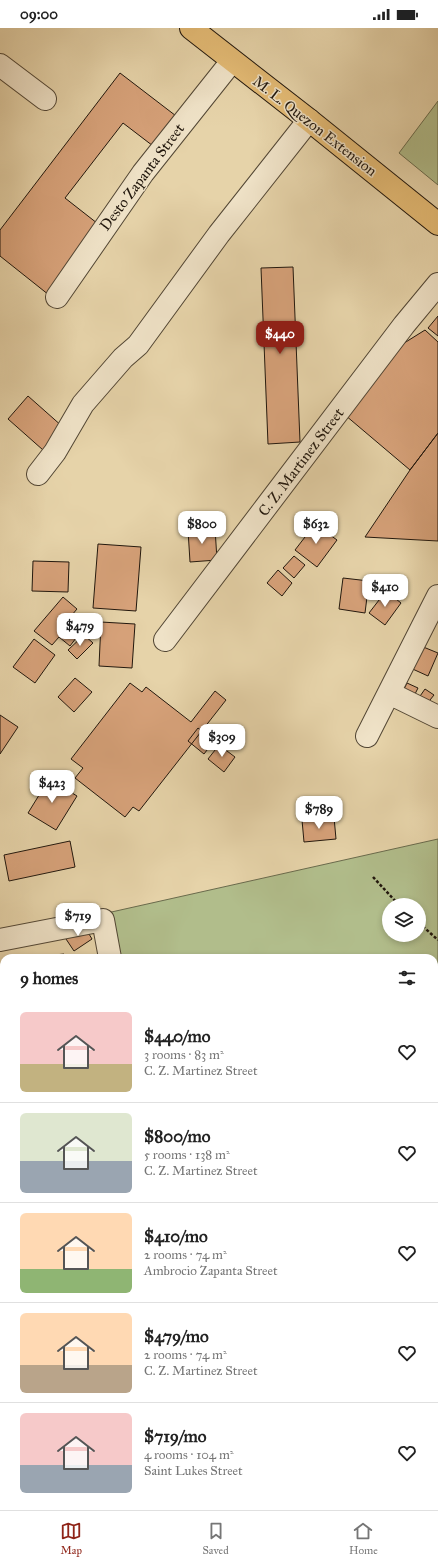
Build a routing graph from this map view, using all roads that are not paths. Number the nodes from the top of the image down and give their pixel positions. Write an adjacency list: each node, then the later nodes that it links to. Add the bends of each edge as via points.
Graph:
1 (190, 28): 2 (main road, M. L. Quezon Extension)
2 (232, 61): 5 (main road, M. L. Quezon Extension); 8 (street, Desto Zapanta Street, via 143,172)
3 (0, 65): 4 (street)
4 (45, 99)
5 (309, 120): 6 (main road, M. L. Quezon Extension); 9 (street, via 219,234 138,345 123,358 83,404 55,452)
6 (438, 224)
7 (438, 284): 11 (street, C. Z. Martinez Street, via 404,325)
8 (57, 297)
9 (38, 474)
10 (438, 596): 12 (street)
11 (165, 640)
12 (389, 693): 13 (street); 14 (street)
13 (438, 717)
14 (368, 736)
15 (0, 940): 16 (street, via 103,920)
16 (109, 954)

